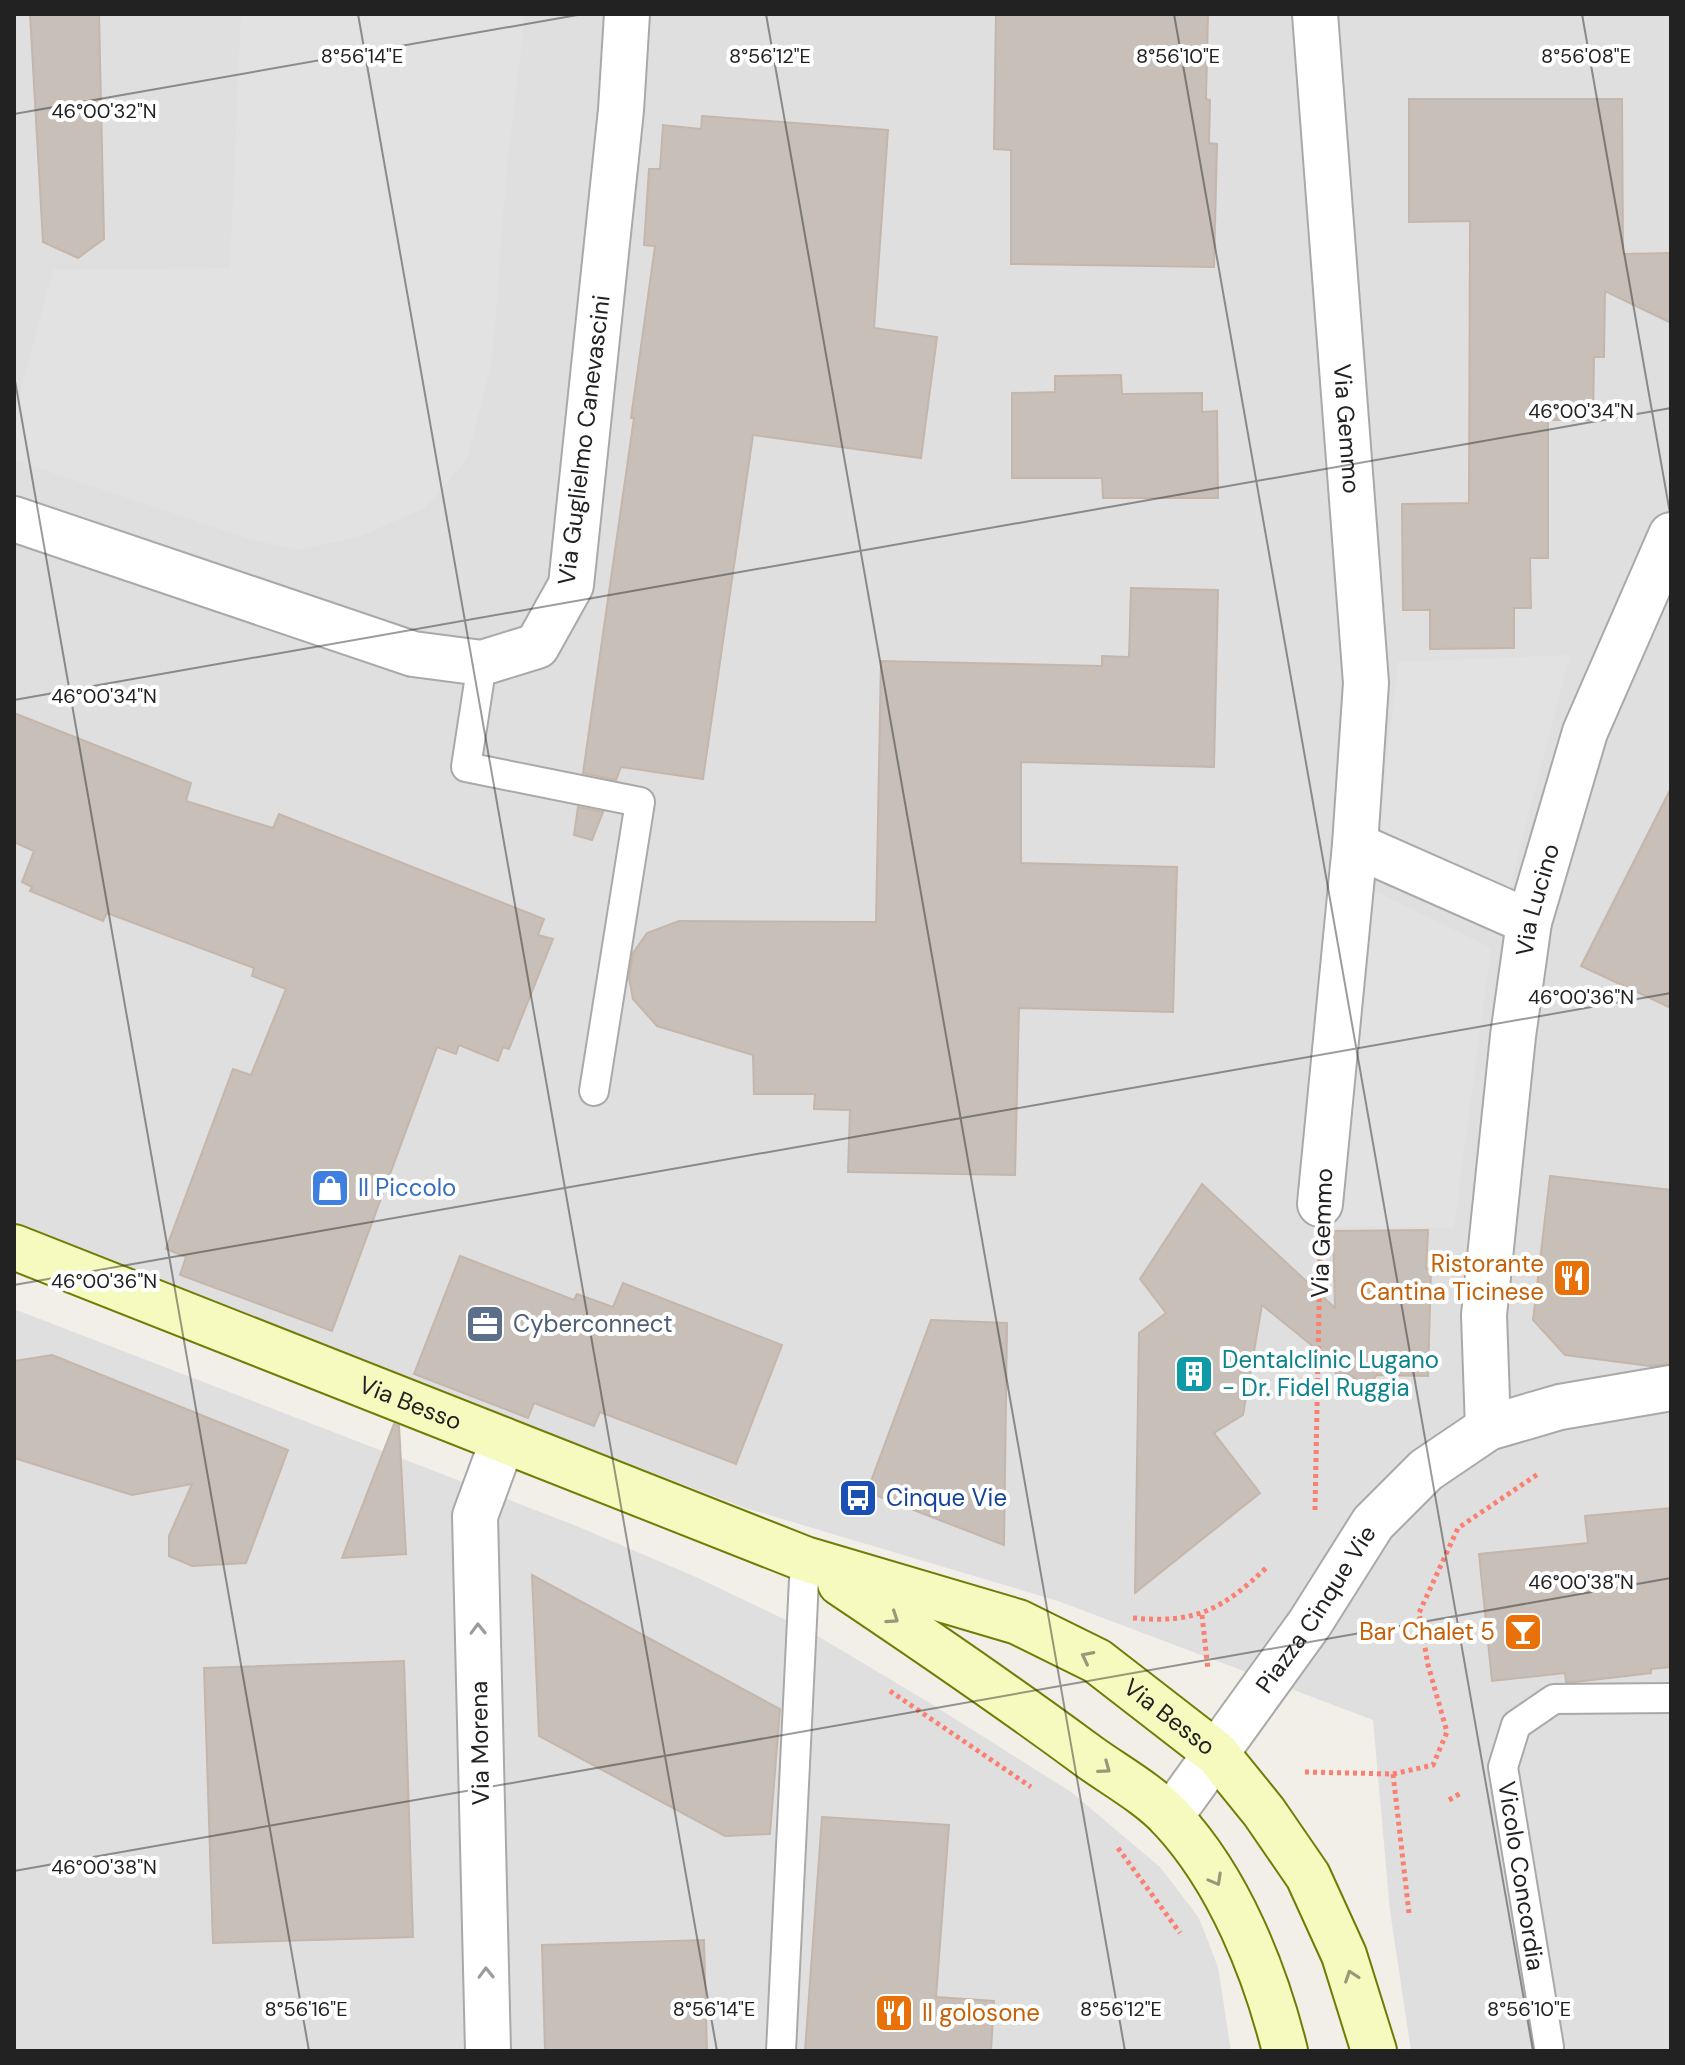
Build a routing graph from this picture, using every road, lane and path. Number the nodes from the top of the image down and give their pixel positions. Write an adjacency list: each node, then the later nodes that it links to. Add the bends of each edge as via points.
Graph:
1 (627, 14): 5 (street, Via Guglielmo Canevascini, via 571,585 537,646)
2 (1315, 14): 6 (street, Via Gemmo, via 1366,683)
3 (14, 519): 5 (street, Via Guglielmo Canevascini, via 413,654)
4 (1671, 535): 7 (street, Via Lucino, via 1585,732)
5 (482, 663): 8 (lane, via 466,767 640,802)
6 (1355, 845): 7 (street); 9 (street, Via Gemmo)
7 (1529, 922): 12 (street, Via Lucino, via 1484,1315)
8 (594, 1091)
9 (1320, 1204): 15 (path, Via Gemmo)
10 (14, 1247): 13 (main road, Via Besso)
11 (1671, 1388): 12 (street, Piazza Cinque Vie, via 1560,1407)
12 (1488, 1428): 21 (street, Piazza Cinque Vie, via 1426,1470 1373,1523)
13 (503, 1440): 16 (main road, Via Besso); 28 (street, Via Morena, one-way to 13, via 475,1516)
14 (1543, 1470): 25 (path, via 1458,1528 1419,1613 1447,1732 1433,1765 1393,1774)
15 (1314, 1522)
16 (805, 1559): 21 (main road, Via Besso, one-way to 16, via 1097,1661 1018,1622); 23 (main road, Via Besso, one-way to 23, via 1020,1704); 29 (lane)
17 (1267, 1567): 18 (path, via 1238,1595 1202,1615 1165,1621)
18 (1123, 1617)
19 (890, 1691): 22 (path)
20 (1671, 1698): 27 (lane, Vicolo Concordia, via 1554,1699 1516,1725 1503,1767)
21 (1217, 1754): 23 (street, Piazza Cinque Vie); 31 (main road, Via Besso, one-way to 21, via 1344,1955 1308,1876)
22 (1041, 1794)
23 (1170, 1817): 30 (main road, Via Besso, one-way to 30, via 1213,1873 1234,1915)
24 (1116, 1845): 26 (path)
25 (1409, 1913)
26 (1185, 1941)
27 (1549, 2047)
28 (488, 2051)
29 (781, 2051)
30 (1285, 2051)
31 (1374, 2051)

